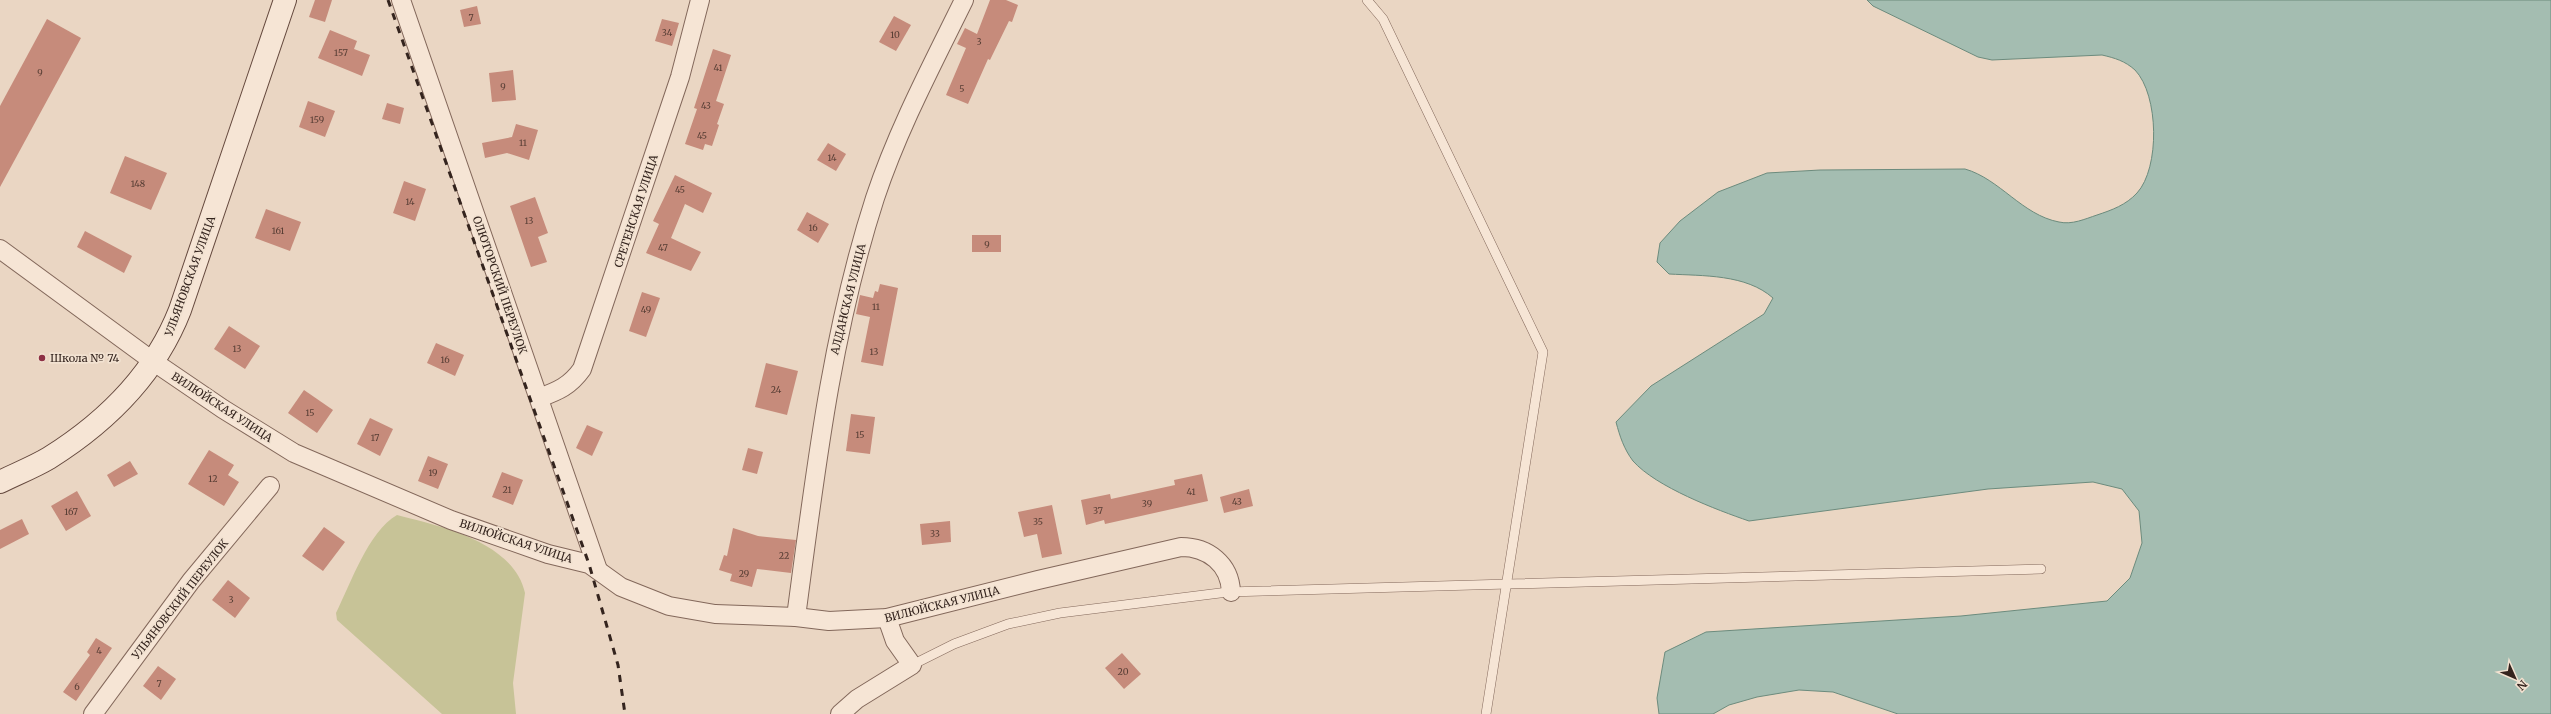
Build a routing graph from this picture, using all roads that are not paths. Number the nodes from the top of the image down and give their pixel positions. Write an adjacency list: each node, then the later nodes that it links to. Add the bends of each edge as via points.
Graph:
1 (285, 0): 7 (street, УЛЬЯНОВСКАЯ УЛИЦА, via 180,310)
2 (401, 0): 8 (street, ОЛЮТОРСКИЙ ПЕРЕУЛОК)
3 (700, 0): 8 (street, СРЕТЕНСКАЯ УЛИЦА, via 678,85 582,369 572,383 560,391)
4 (964, 0): 15 (street, АЛДАНСКАЯ УЛИЦА, via 898,136 850,281 833,362)
5 (1367, 0): 13 (lane, via 1383,19 1543,352)
6 (0, 249): 7 (street, ВИЛЮЙСКАЯ УЛИЦА)
7 (154, 362): 9 (street, УЛЬЯНОВСКАЯ УЛИЦА, via 112,412 49,458); 12 (street, ВИЛЮЙСКАЯ УЛИЦА, via 223,410 294,453 451,520 548,554 589,564)
8 (539, 398): 12 (street, ОЛЮТОРСКИЙ ПЕРЕУЛОК)
9 (0, 482)
10 (270, 486): 18 (street, УЛЬЯНОВСКИЙ ПЕРЕУЛОК, via 192,581)
11 (2041, 569): 13 (lane)
12 (598, 570): 15 (street, ВИЛЮЙСКАЯ УЛИЦА, via 621,587 669,606 715,614)
13 (1506, 584): 14 (lane); 20 (lane)
14 (1231, 592): 16 (street, ВИЛЮЙСКАЯ УЛИЦА, via 1229,576 1219,562 1199,550 1181,547); 17 (lane, via 1060,613 1008,624 954,644)
15 (796, 617): 16 (street, ВИЛЮЙСКАЯ УЛИЦА, via 829,620)
16 (887, 618): 17 (street, via 895,641)
17 (912, 665): 19 (street, via 857,699)
18 (93, 714)
19 (840, 714)
20 (1486, 714)

